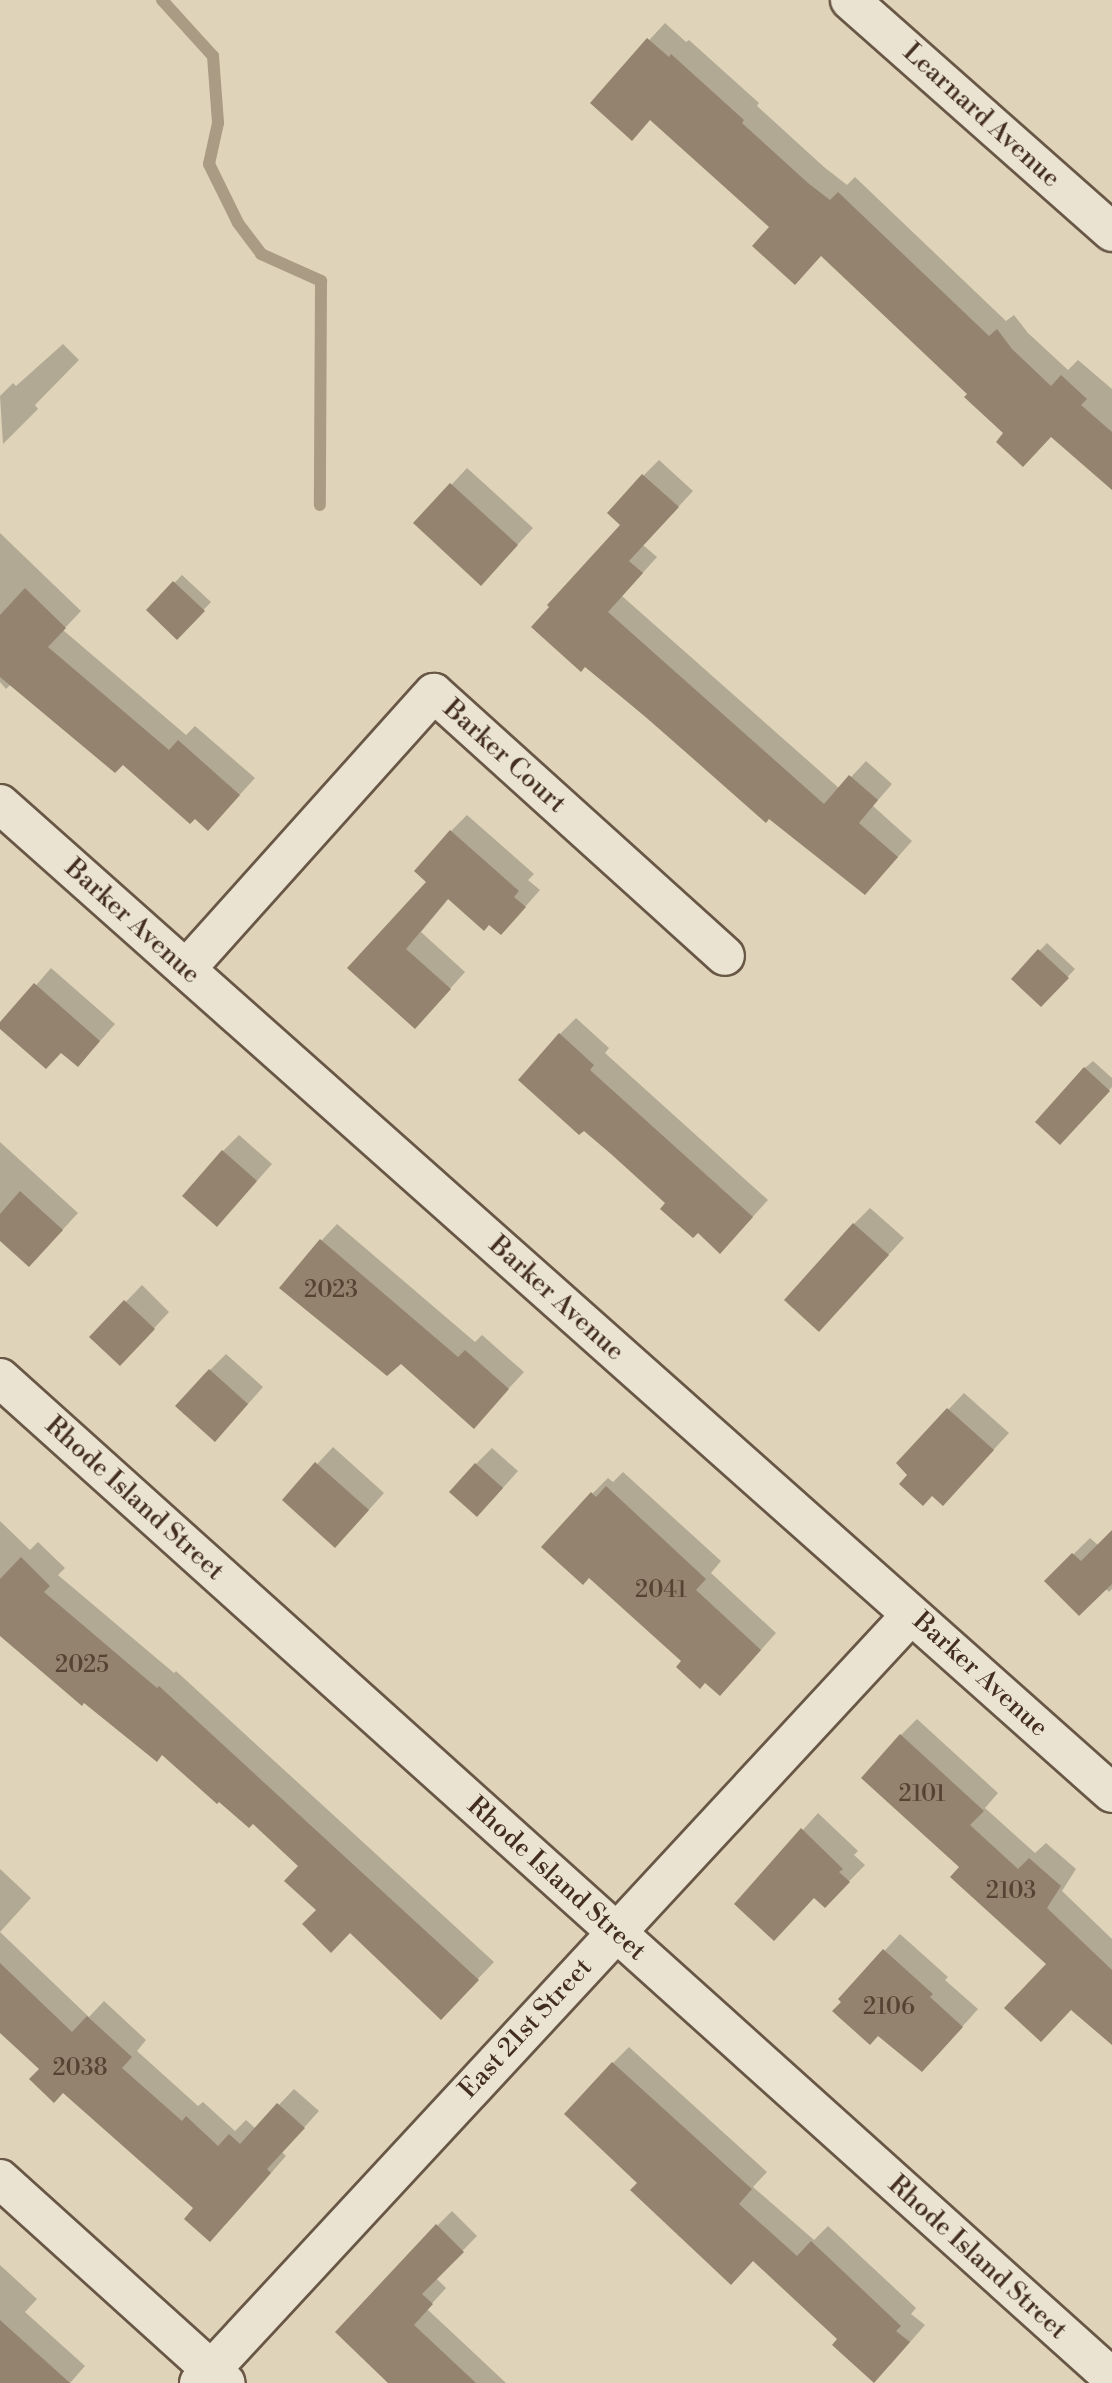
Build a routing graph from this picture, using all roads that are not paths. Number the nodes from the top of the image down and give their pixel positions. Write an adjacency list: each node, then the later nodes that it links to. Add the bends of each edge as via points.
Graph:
1 (850, 0): 2 (street, Learnard Avenue)
2 (1112, 232)
3 (0, 804): 5 (street, Barker Avenue)
4 (725, 956): 5 (street, Barker Court, via 434,694)
5 (186, 969): 7 (street, Barker Avenue)
6 (0, 1378): 9 (street, Rhode Island Street)
7 (911, 1615): 8 (street, Barker Avenue); 9 (street, East 21st Street)
8 (1112, 1793)
9 (616, 1933): 11 (street, East 21st Street); 12 (street, Rhode Island Street)
10 (0, 2179): 11 (street)
11 (212, 2378)
12 (1112, 2378)

